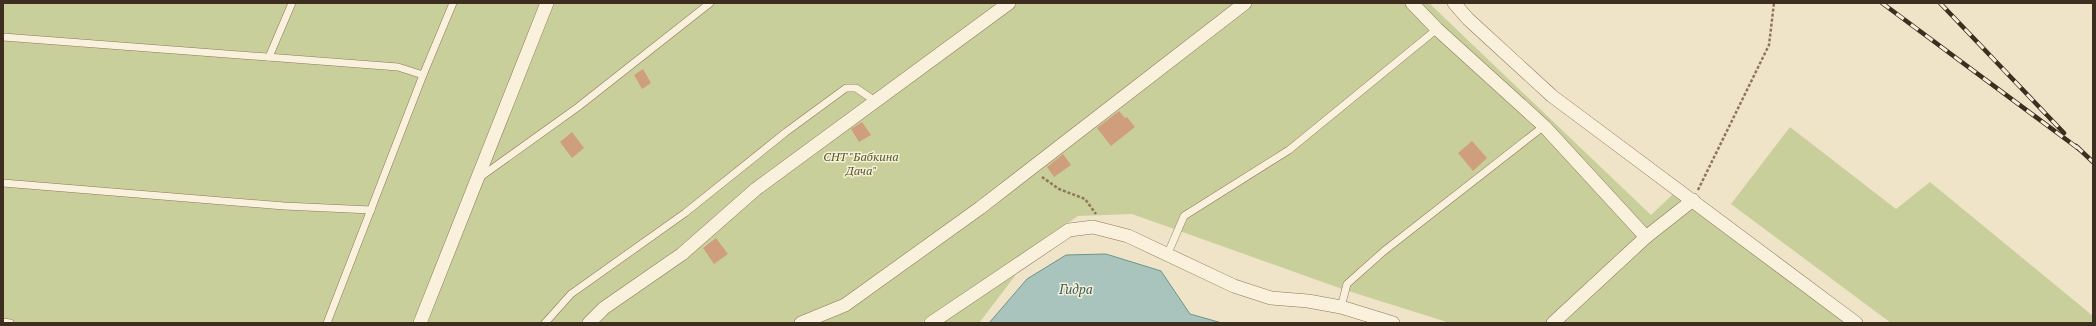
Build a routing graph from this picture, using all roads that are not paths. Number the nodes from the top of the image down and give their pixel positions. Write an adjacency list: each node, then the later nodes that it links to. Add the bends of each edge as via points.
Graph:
1 (292, 3): 11 (lane)
2 (453, 3): 12 (lane)
3 (547, 3): 15 (street)
4 (710, 3): 15 (lane, via 578,107)
5 (1009, 3): 13 (street)
6 (1245, 3): 28 (street, via 980,208 845,305)
7 (1412, 3): 9 (street)
8 (1454, 3): 17 (street, via 1552,96)
9 (1437, 29): 14 (street); 20 (lane, via 1289,150 1184,216)
10 (3, 37): 11 (lane)
11 (269, 58): 12 (lane, via 398,67)
12 (423, 75): 18 (lane)
13 (875, 101): 26 (lane, via 856,88 846,88 786,132 685,213 571,294); 27 (street, via 756,189 682,254 604,308)
14 (1544, 126): 19 (street); 21 (lane, via 1384,251 1348,284)
15 (477, 179): 25 (street)
16 (3, 183): 18 (lane, via 284,206)
17 (1693, 200): 19 (street); 32 (street)
18 (371, 210): 24 (lane)
19 (1646, 237): 31 (street)
20 (1168, 253): 21 (street, via 1234,286 1271,298); 29 (street, via 1128,236 1093,227 1068,230)
21 (1341, 307): 30 (street)
22 (3, 322): 23 (lane)
23 (10, 323)
24 (328, 323)
25 (420, 323)
26 (545, 323)
27 (589, 323)
28 (801, 323)
29 (931, 323)
30 (1393, 323)
31 (1553, 323)
32 (1856, 323)

